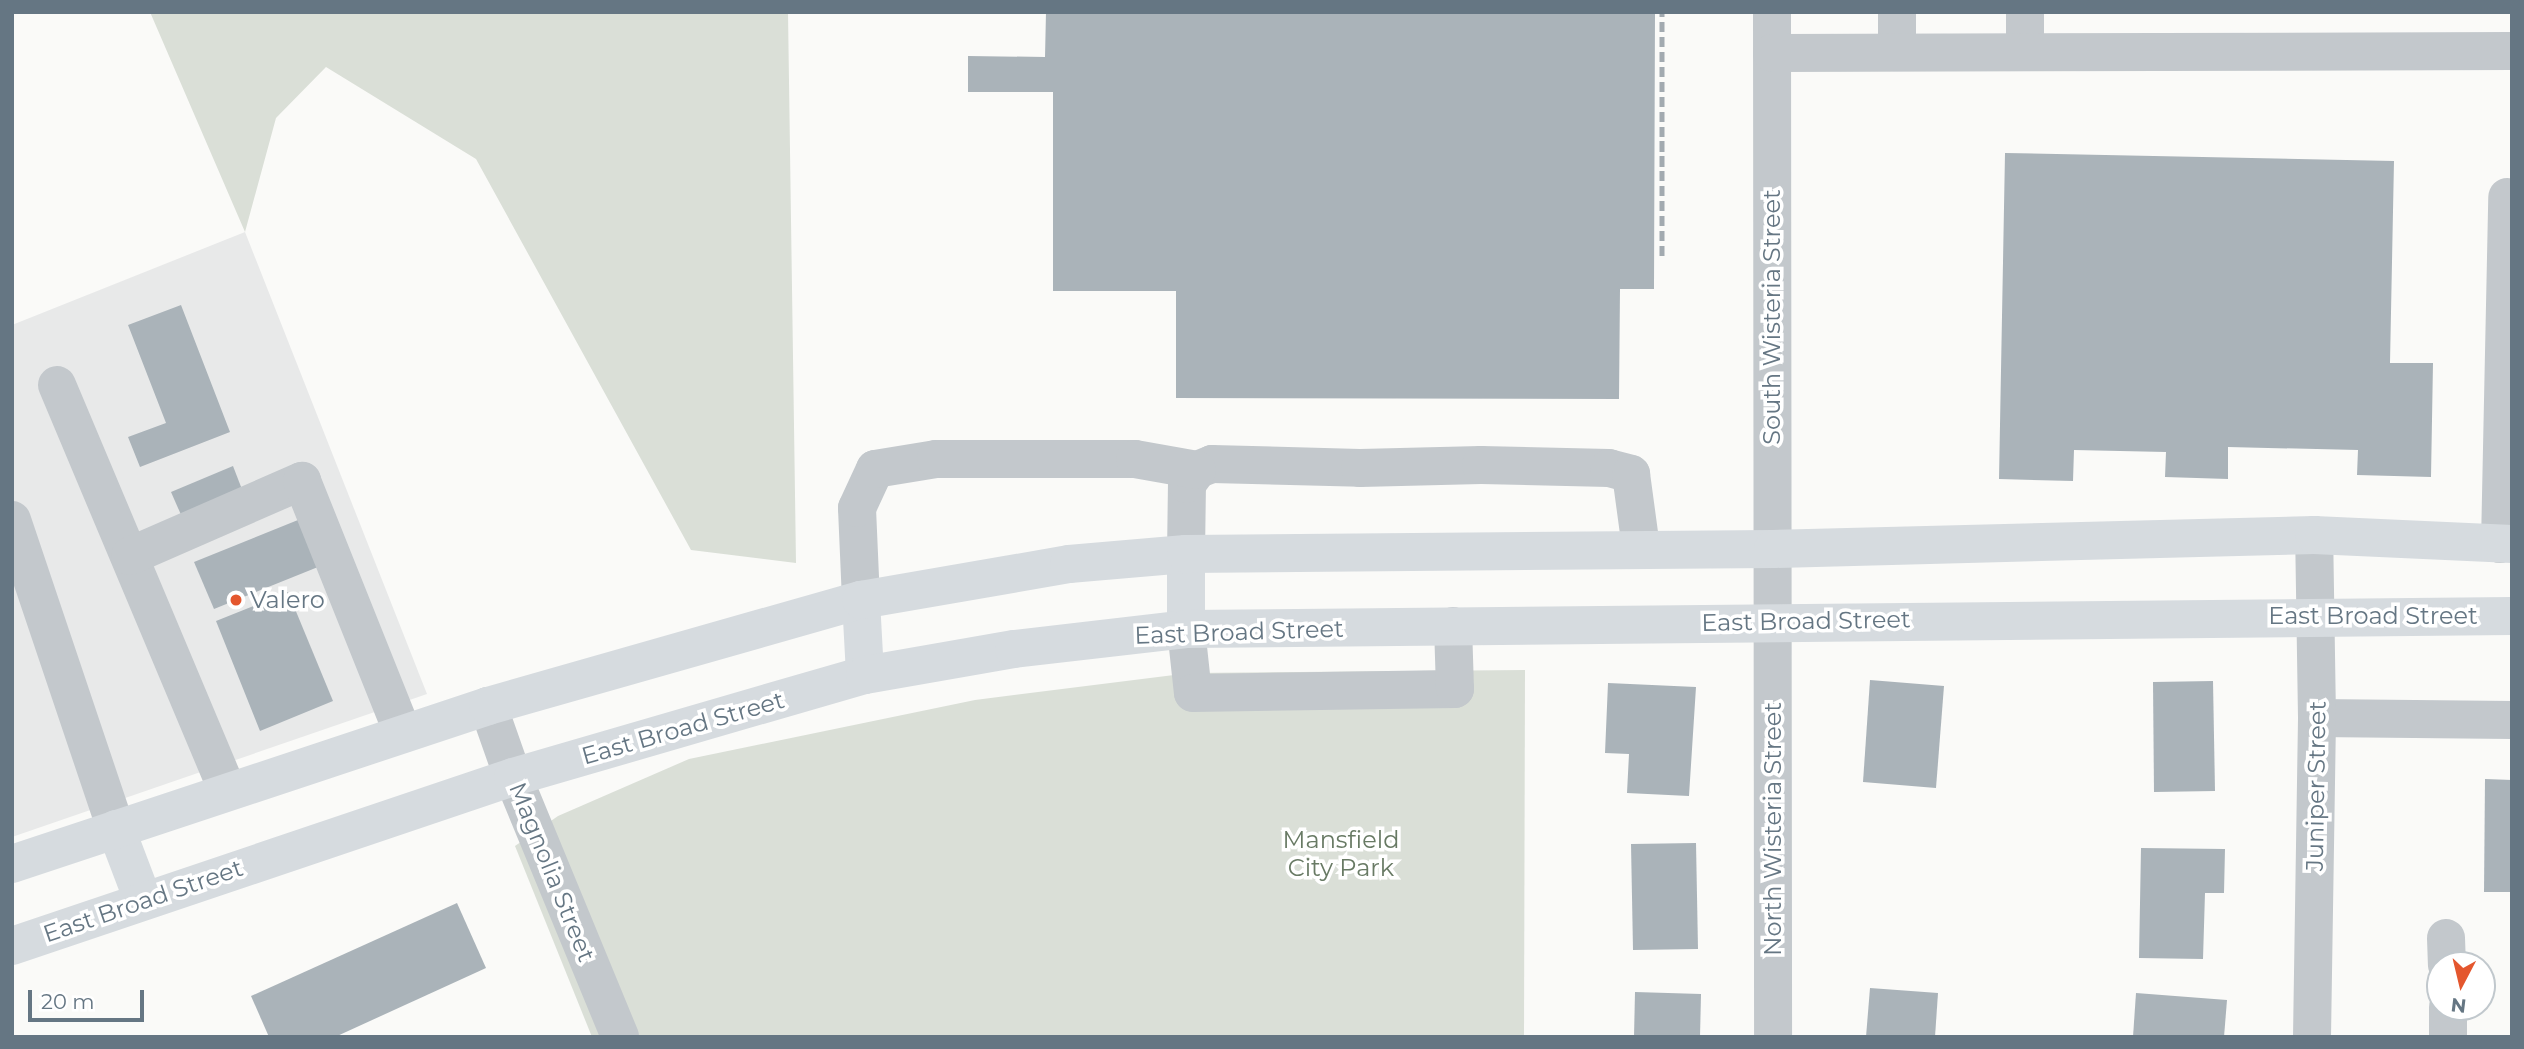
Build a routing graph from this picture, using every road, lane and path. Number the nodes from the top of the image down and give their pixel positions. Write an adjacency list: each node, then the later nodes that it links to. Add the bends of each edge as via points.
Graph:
1 (1772, 12): 7 (street, South Wisteria Street)
2 (1898, 12): 5 (street)
3 (2025, 12): 4 (street)
4 (2025, 50): 5 (street); 6 (street)
5 (1897, 51): 7 (street)
6 (2512, 51)
7 (1772, 53): 15 (street, South Wisteria Street)
8 (2507, 197): 13 (street)
9 (57, 385): 17 (street)
10 (1197, 470): 14 (street, via 1212,464 1609,468 1631,474); 16 (street, via 1187,484); 18 (street, via 1135,459 936,459 875,469 857,508)
11 (12, 520): 31 (street)
12 (2314, 535): 13 (main road); 15 (main road); 19 (street, Juniper Street)
13 (2506, 544)
14 (1641, 548): 15 (main road); 16 (main road)
15 (1773, 549): 21 (street, South Wisteria Street)
16 (1186, 554): 18 (main road, via 1069,564); 23 (main road)
17 (130, 556): 28 (street, via 302,481); 30 (street)
18 (861, 600): 24 (main road); 25 (main road)
19 (2315, 615): 20 (main road, East Broad Street); 21 (main road, East Broad Street); 26 (street, Juniper Street)
20 (2512, 616)
21 (1772, 621): 22 (main road, East Broad Street); 36 (street, North Wisteria Street)
22 (1453, 626): 23 (main road, East Broad Street); 23 (street, via 1455,689 1193,693)
23 (1186, 629): 24 (main road, East Broad Street, via 1014,649)
24 (865, 675): 29 (main road, East Broad Street)
25 (488, 706): 28 (main road); 29 (street, Magnolia Street)
26 (2317, 719): 27 (street); 37 (street, Juniper Street)
27 (2512, 720)
28 (403, 734): 30 (main road)
29 (513, 777): 33 (main road, East Broad Street); 35 (street, Magnolia Street)
30 (228, 792): 31 (main road)
31 (116, 830): 32 (main road); 33 (main road)
32 (12, 864)
33 (143, 900): 34 (main road, East Broad Street)
34 (12, 946)
35 (620, 1037)
36 (1773, 1037)
37 (2312, 1037)

